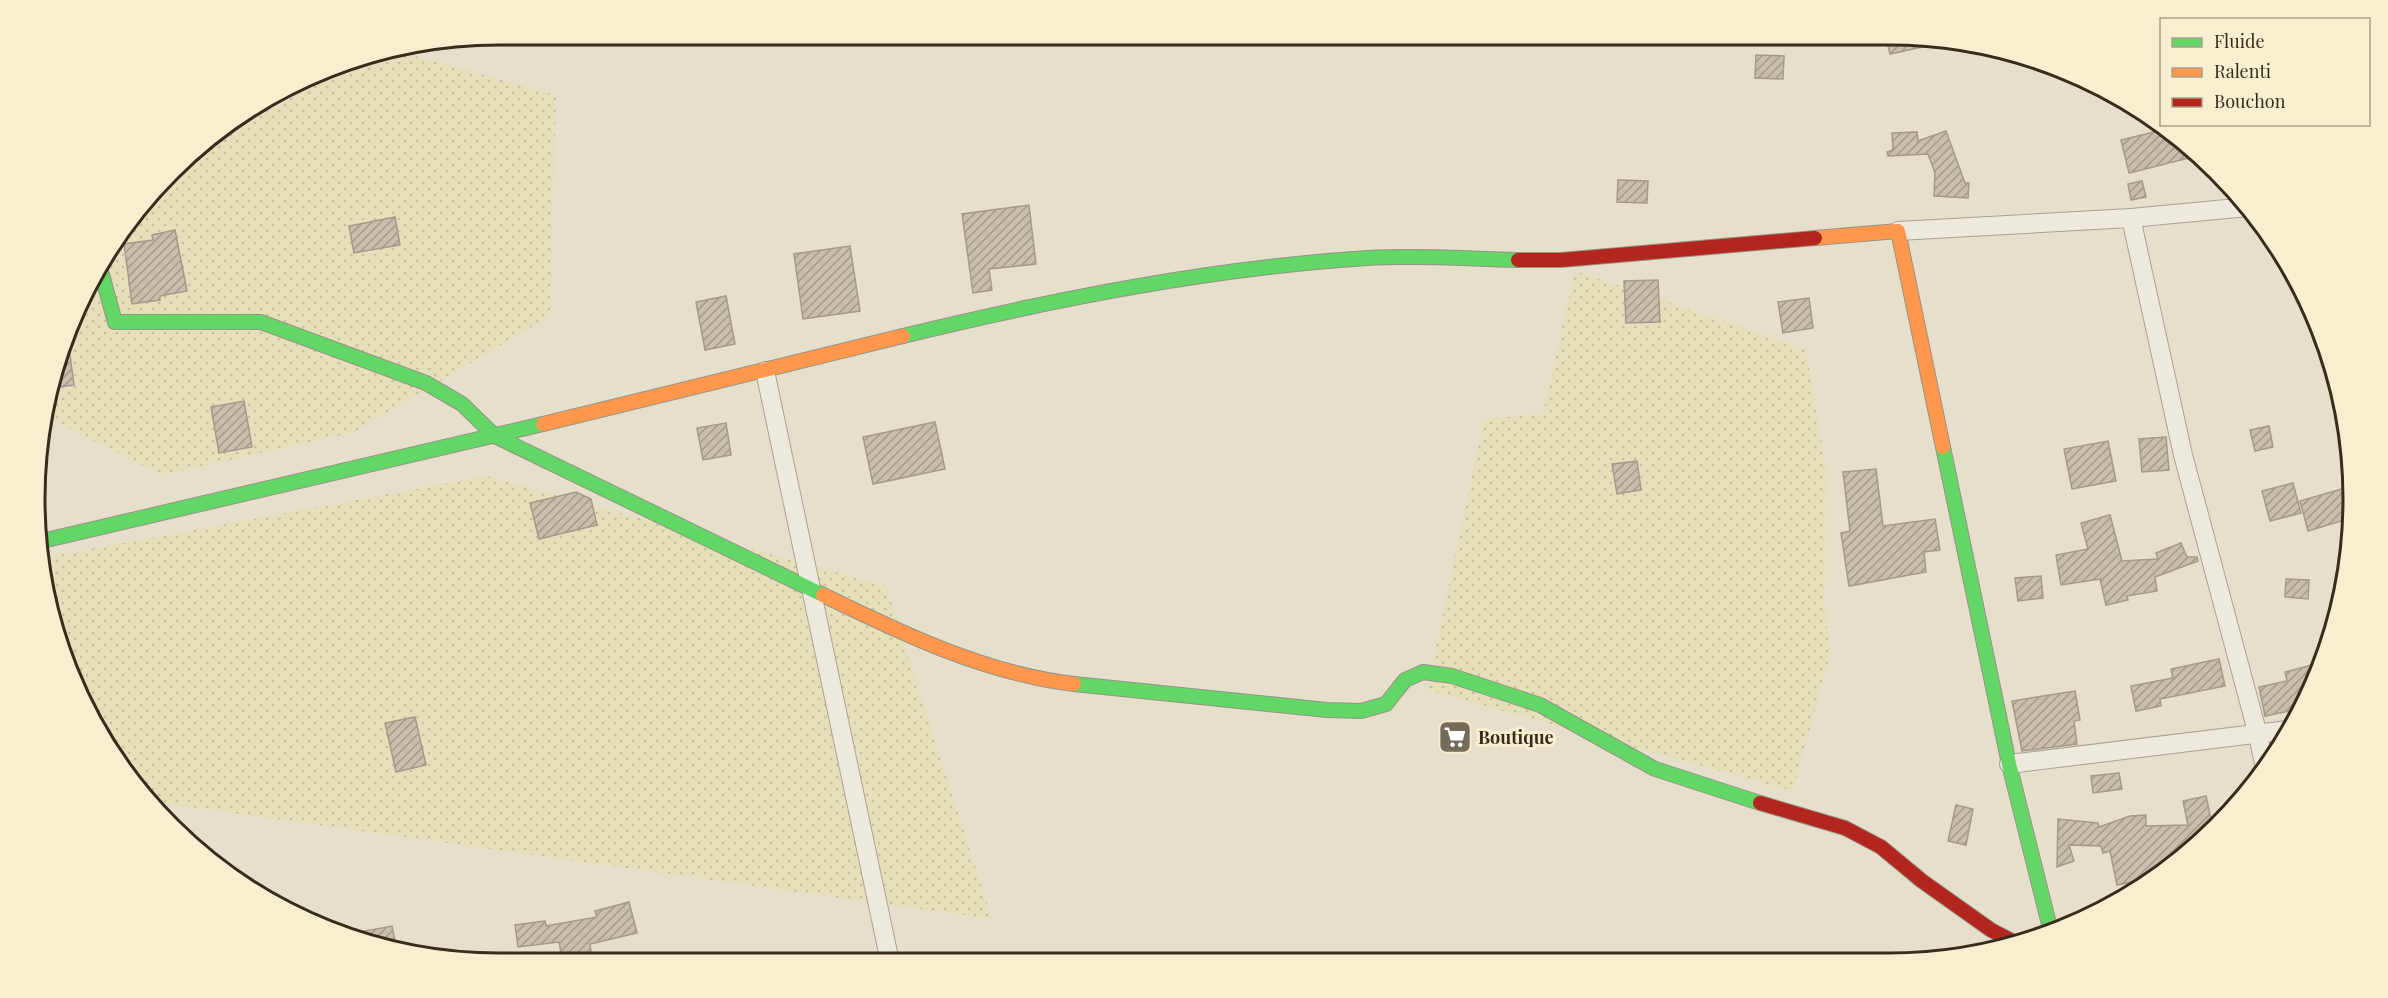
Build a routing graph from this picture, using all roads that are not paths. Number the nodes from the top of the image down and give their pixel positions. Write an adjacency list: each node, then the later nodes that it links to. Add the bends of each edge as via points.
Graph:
1 (2237, 208): 2 (street)
2 (2131, 218): 3 (street); 10 (street, via 2183,455)
3 (1898, 231): 5 (street, via 1561,260 1369,258 1198,277 1014,309); 12 (street)
4 (103, 278): 6 (street, via 115,322 261,322 426,383 462,404)
5 (765, 370): 6 (street); 8 (street)
6 (495, 436): 7 (street); 8 (street)
7 (47, 540)
8 (812, 589): 14 (street, via 918,641 1059,682 1361,711 1386,704 1405,680 1423,672 1452,676 1540,705 1655,769 1845,828 1881,847 1922,881); 15 (street)
9 (2278, 732): 10 (street)
10 (2258, 735): 11 (street); 12 (street)
11 (2262, 756)
12 (2009, 764): 13 (street)
13 (2049, 924)
14 (2007, 938)
15 (888, 953)

